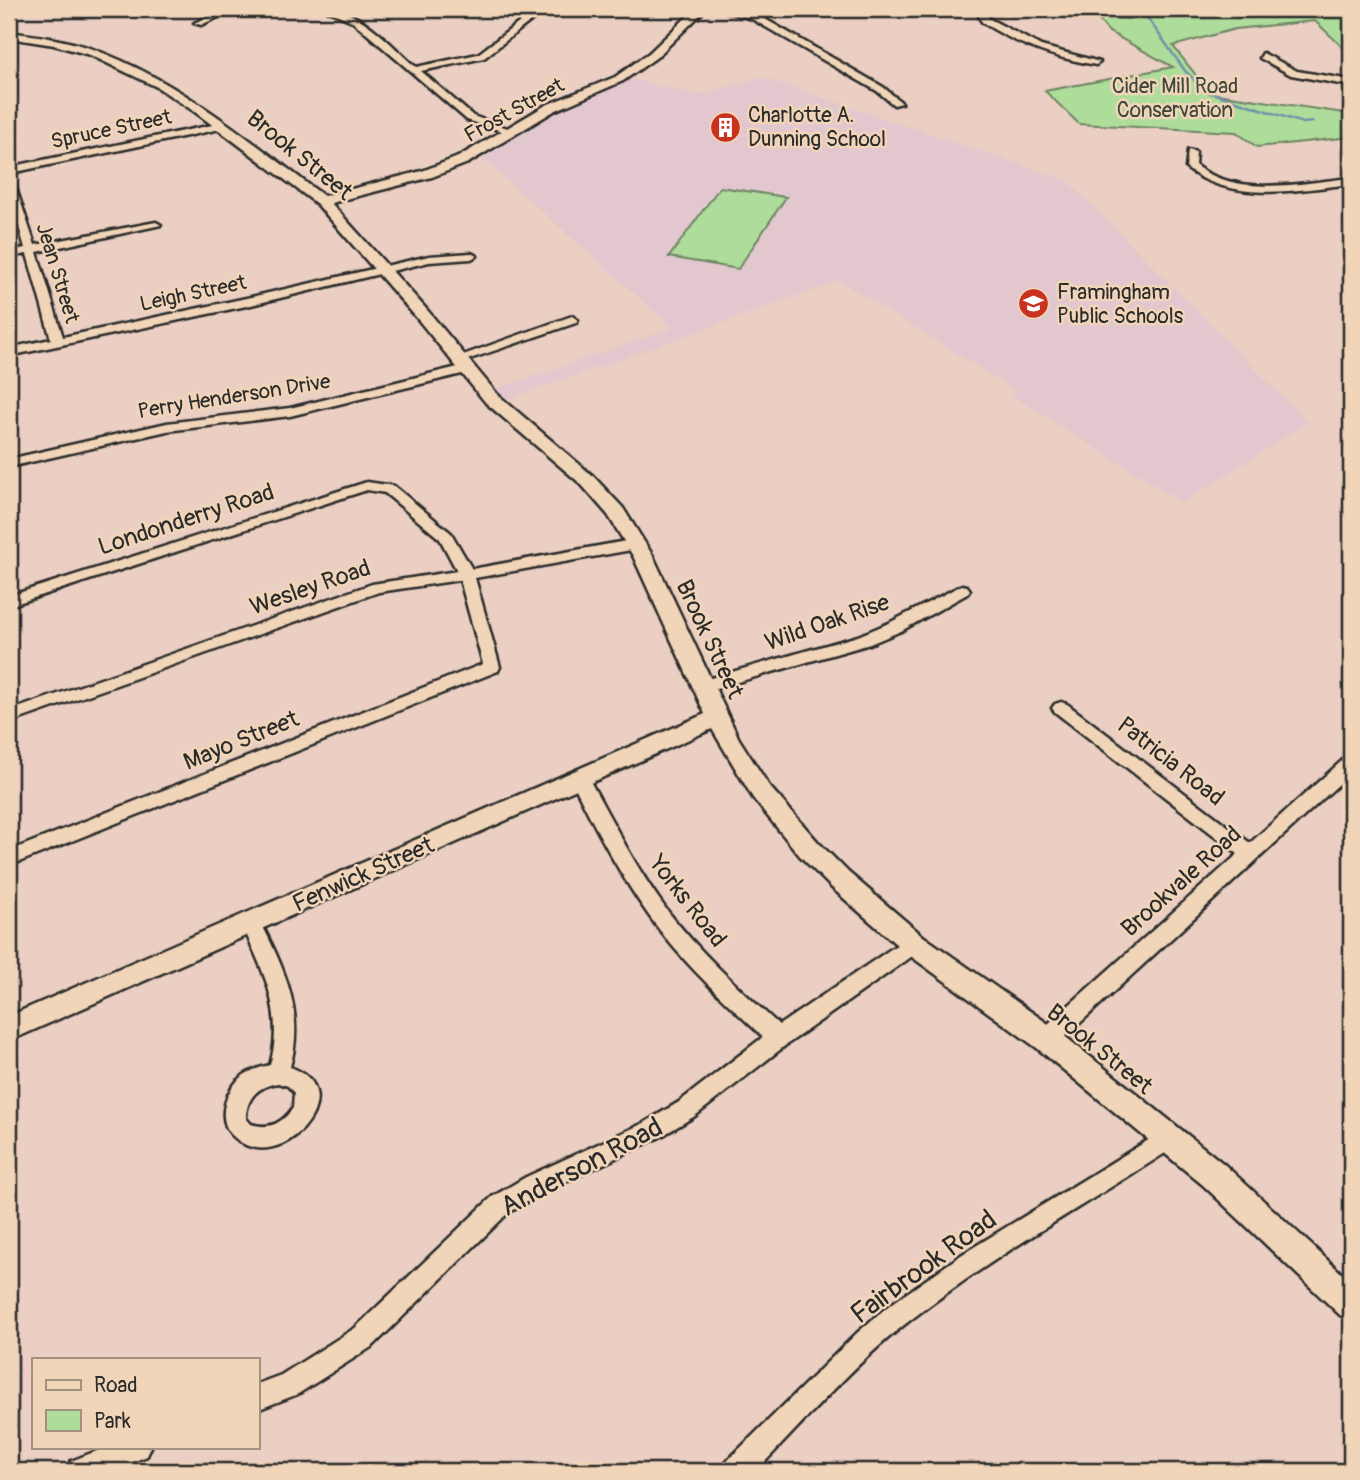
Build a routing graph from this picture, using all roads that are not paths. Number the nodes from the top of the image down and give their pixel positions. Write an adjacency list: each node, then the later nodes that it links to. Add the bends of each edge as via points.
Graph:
1 (232, 9): 7 (street)
2 (328, 9): 11 (street, via 349,15)
3 (542, 9): 11 (street, via 481,56)
4 (701, 9): 15 (street, Frost Street, via 642,64)
5 (722, 9): 13 (street, via 755,17)
6 (985, 9): 10 (street, via 985,20 1034,48)
7 (198, 23)
8 (9, 35): 14 (street, Brook Street, via 101,55 172,91)
9 (1263, 55): 12 (street, via 1298,75)
10 (1096, 62)
11 (415, 70): 15 (street, via 470,118)
12 (1351, 83)
13 (897, 103)
14 (222, 126): 17 (street, Spruce Street); 19 (street, Brook Street)
15 (511, 131): 19 (street, Frost Street, via 448,167)
16 (1191, 152): 18 (street, via 1190,166 1196,174 1248,188)
17 (9, 173): 21 (street, Jean Street)
18 (1351, 181)
19 (322, 201): 24 (street, Brook Street)
20 (156, 225): 21 (street)
21 (31, 250): 22 (street); 26 (street, Jean Street)
22 (9, 254)
23 (471, 256): 24 (street, Leigh Street, via 439,257)
24 (384, 270): 26 (street, Leigh Street); 28 (street, Brook Street)
25 (572, 320): 28 (street, Perry Henderson Drive)
26 (58, 341): 27 (street, Leigh Street)
27 (9, 352)
28 (462, 364): 29 (street, Perry Henderson Drive, via 304,410 148,430); 30 (street, Brook Street, via 503,411 587,480)
29 (9, 463)
30 (637, 544): 31 (street, Wesley Road); 34 (street, Brook Street)
31 (466, 574): 33 (street, Londonderry Road, via 446,536 394,492 378,486 346,491); 36 (street, Wesley Road, via 361,592); 41 (street, Mayo Street, via 492,667)
32 (962, 590): 34 (street, Wild Oak Rise, via 872,637)
33 (9, 601)
34 (703, 686): 37 (street, Brook Street)
35 (1061, 708): 40 (street, Patricia Road)
36 (9, 717)
37 (718, 718): 39 (street, Fenwick Street); 43 (street, Brook Street, via 743,764 783,819 840,880)
38 (1351, 763): 40 (street, Brookvale Road)
39 (580, 779): 42 (street, Fenwick Street); 45 (street, Yorks Road, via 618,851 660,915)
40 (1251, 853): 46 (street, Brookvale Road)
41 (9, 859)
42 (251, 923): 44 (street, Fenwick Street); 47 (street, via 288,1012 286,1052)
43 (914, 944): 45 (street, Anderson Road); 46 (street, Brook Street)
44 (9, 1029)
45 (778, 1038): 50 (street, Anderson Road, via 687,1109 500,1205 364,1337 289,1385)
46 (1047, 1039): 48 (street, Brook Street)
47 (278, 1073)
48 (1168, 1139): 49 (street, Brook Street, via 1259,1215); 53 (street, Fairbrook Road, via 896,1316)
49 (1351, 1304)
50 (259, 1396)
51 (136, 1448): 52 (street)
52 (80, 1471)
53 (737, 1471)

